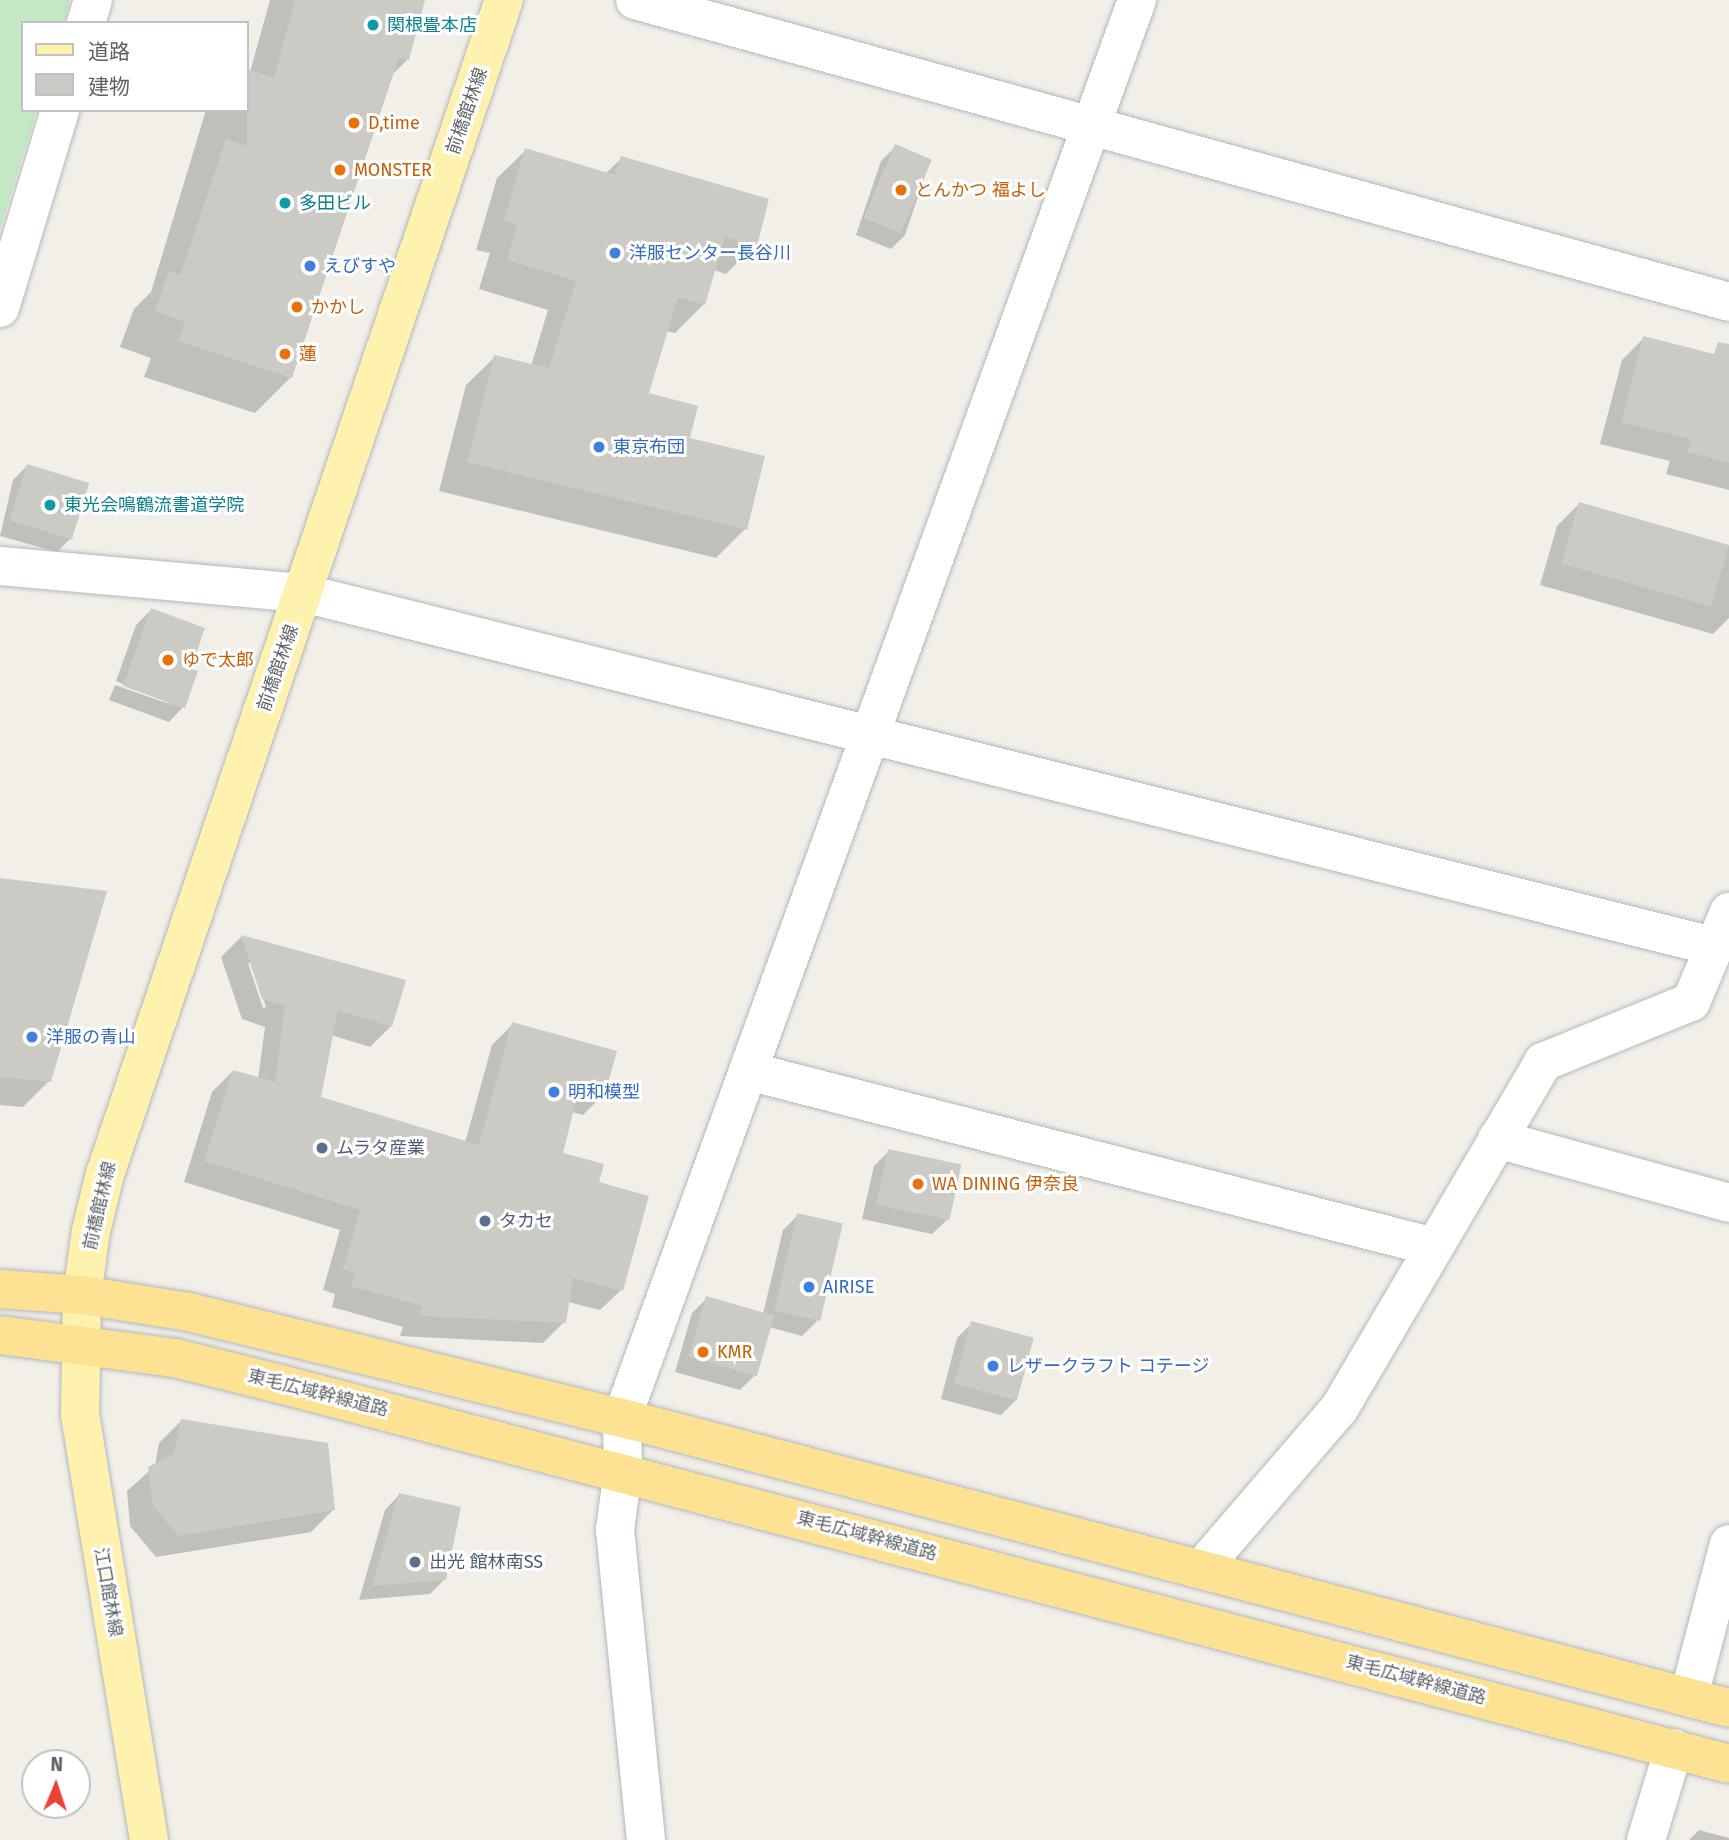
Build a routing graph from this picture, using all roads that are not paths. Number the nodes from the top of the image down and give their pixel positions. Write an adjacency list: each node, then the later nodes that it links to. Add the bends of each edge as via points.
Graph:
1 (93, 0): 5 (street)
2 (504, 0): 11 (main road, 前橋館林線)
3 (635, 0): 7 (street)
4 (1137, 0): 7 (street)
5 (87, 21)
6 (59, 112): 9 (street)
7 (1092, 126): 8 (street); 12 (street)
8 (1729, 302)
9 (0, 308)
10 (0, 566): 11 (street)
11 (303, 593): 12 (street); 20 (main road, 前橋館林線, via 105,1174)
12 (869, 735): 14 (street); 15 (street)
13 (1729, 912): 14 (street)
14 (1713, 946): 16 (street, via 1691,1002 1543,1062)
15 (748, 1071): 18 (street); 23 (street)
16 (1497, 1139): 17 (street); 18 (street)
17 (1729, 1203)
18 (1434, 1247): 26 (street, via 1339,1409)
19 (0, 1289): 20 (highway)
20 (82, 1295): 22 (main road, 前橋館林線); 23 (highway, via 189,1312)
21 (0, 1335): 22 (highway, 東毛広域幹線道路)
22 (80, 1342): 24 (highway, 東毛広域幹線道路, via 175,1358); 31 (main road, 江口館林線, via 80,1415 88,1474)
23 (622, 1418): 24 (street); 26 (highway)
24 (623, 1470): 29 (highway, 東毛広域幹線道路); 32 (street, via 615,1530)
25 (1729, 1544): 27 (street)
26 (1202, 1568): 27 (highway)
27 (1689, 1696): 28 (highway)
28 (1729, 1707)
29 (1674, 1748): 30 (highway, 東毛広域幹線道路); 33 (street)
30 (1729, 1764)
31 (149, 1840)
32 (646, 1840)
33 (1646, 1840)

